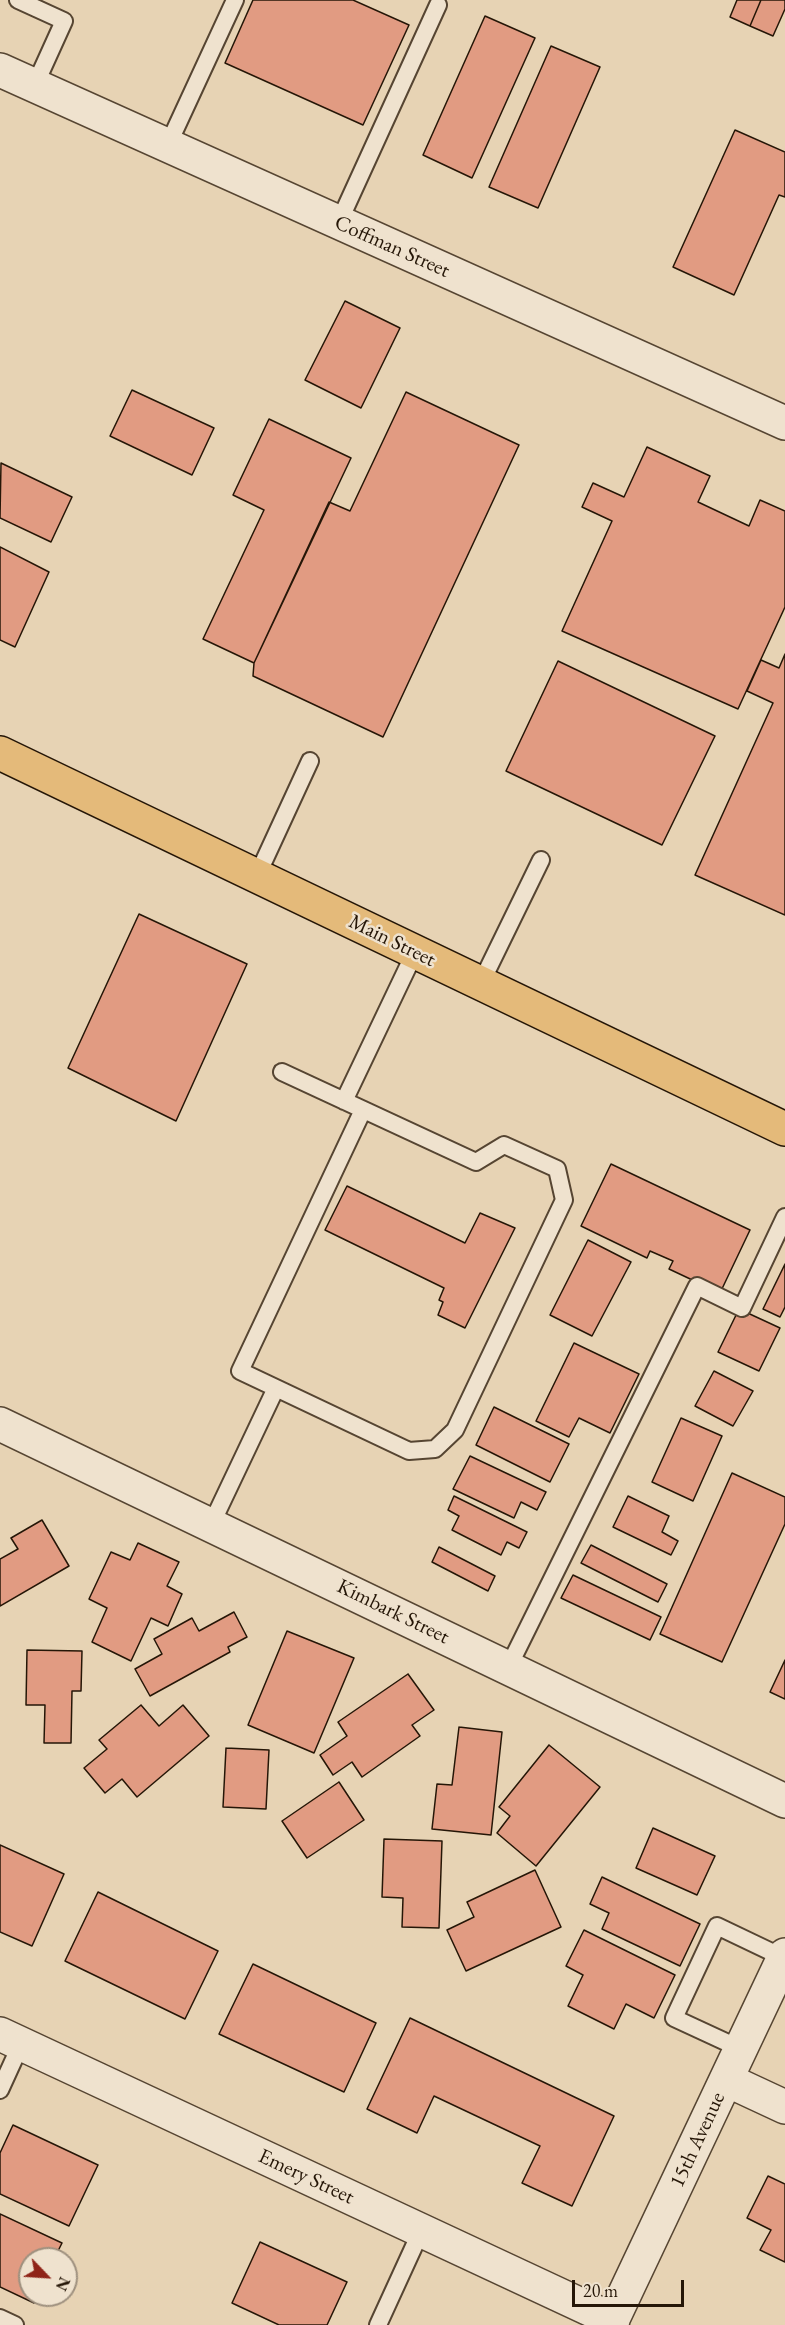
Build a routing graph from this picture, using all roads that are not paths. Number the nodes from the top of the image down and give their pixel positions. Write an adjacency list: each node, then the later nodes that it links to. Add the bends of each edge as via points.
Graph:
1 (18, 0): 5 (lane, via 64,21)
2 (235, 0): 6 (lane)
3 (438, 5): 7 (lane)
4 (0, 70): 5 (street, Coffman Street)
5 (35, 85): 6 (street, Coffman Street)
6 (168, 145): 7 (street, Coffman Street)
7 (339, 222): 8 (street, Coffman Street)
8 (785, 423)
9 (0, 753): 12 (highway, Main Street)
10 (310, 761): 12 (lane)
11 (541, 860): 14 (lane)
12 (257, 876): 13 (highway, Main Street)
13 (415, 952): 14 (highway, Main Street); 16 (lane)
14 (481, 984): 18 (highway, Main Street)
15 (282, 1072): 16 (lane)
16 (344, 1101): 17 (lane)
17 (363, 1110): 20 (lane, via 240,1371); 20 (lane, via 476,1162 504,1145 557,1169 564,1200 454,1430 435,1449 409,1451)
18 (785, 1129)
19 (785, 1217): 23 (lane, via 742,1308 698,1286)
20 (276, 1388): 22 (lane)
21 (0, 1424): 22 (street, Kimbark Street)
22 (211, 1525): 23 (street, Kimbark Street)
23 (508, 1668): 24 (street, Kimbark Street)
24 (785, 1801)
25 (784, 1956): 27 (street, 15th Avenue); 27 (lane, via 717,1926 693,1977 674,2019)
26 (10, 2039): 29 (lane); 31 (street, Emery Street)
27 (741, 2049): 28 (street, 15th Avenue)
28 (727, 2079): 30 (street); 33 (street, 15th Avenue)
29 (0, 2090)
30 (785, 2107)
31 (421, 2231): 33 (street, Emery Street); 35 (lane)
32 (0, 2318): 34 (lane)
33 (616, 2323)
34 (15, 2325)
35 (378, 2325)

